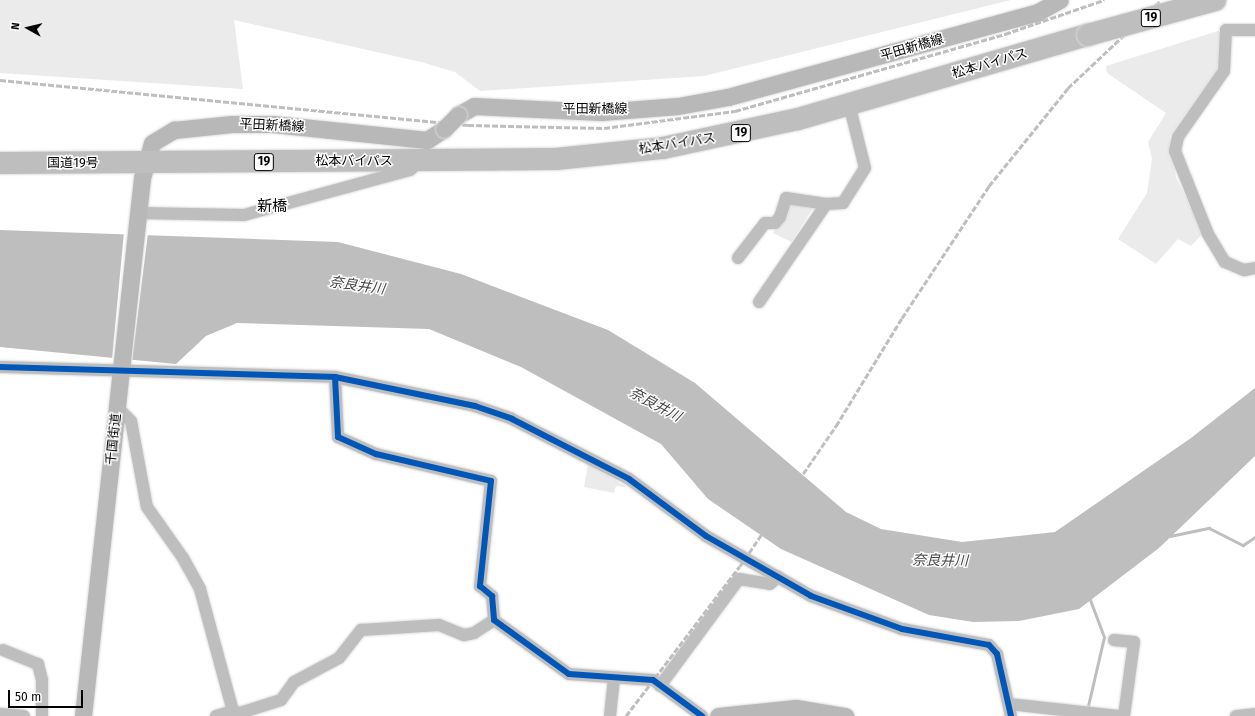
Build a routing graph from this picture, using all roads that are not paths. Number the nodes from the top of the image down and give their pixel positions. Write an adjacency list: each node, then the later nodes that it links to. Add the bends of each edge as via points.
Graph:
1 (1060, 0): 5 (main road, 平田新橋線, bridge, via 1038,12 728,97 678,106 601,112 474,106 458,115 444,129 427,140 273,124 219,124 174,130 158,136 152,143)
2 (1214, 0): 4 (highway, 松本バイパス / 19, bridge)
3 (1255, 30): 11 (street, via 1226,30 1224,71 1178,137 1175,151 1208,234 1225,262 1244,270)
4 (849, 104): 7 (highway, 松本バイパス / 19, via 757,129 663,148 556,159 420,160); 8 (street, via 865,168 843,203)
5 (145, 162): 6 (highway, 国道19号 / 19); 7 (highway, 松本バイパス / 19); 9 (main road, 千国街道)
6 (0, 163)
7 (380, 170): 9 (street, via 238,216)
8 (826, 204): 10 (street, via 786,198 780,217 775,223 765,223); 12 (street)
9 (138, 216): 13 (main road, 千国街道)
10 (738, 258)
11 (1255, 268)
12 (759, 302)
13 (121, 366): 14 (street); 15 (street); 16 (main road, 千国街道)
14 (0, 367)
15 (335, 377): 17 (street, via 475,406 512,419 629,479 706,536); 18 (street, via 338,436 376,454 491,481 480,586 492,596)
16 (117, 408): 24 (street, via 131,421 147,507 183,558 200,589); 29 (main road, 千国街道)
17 (778, 577): 22 (street, via 770,584 739,579); 23 (street, via 812,596 902,629 989,645 997,654)
18 (494, 620): 21 (street, via 569,674); 24 (street, via 474,633 464,635 439,624 361,630 339,658 294,682 281,700 240,713)
19 (1114, 640): 36 (street, via 1134,642)
20 (3, 650): 28 (street, via 38,664 42,680)
21 (614, 678): 22 (street, via 653,680); 31 (street)
22 (660, 686): 32 (street)
23 (1010, 710): 35 (street, via 1088,711)
24 (233, 711): 30 (street)
25 (0, 714): 27 (street)
26 (1255, 714): 37 (street)
27 (24, 716)
28 (42, 716)
29 (83, 716)
30 (216, 716)
31 (610, 716)
32 (702, 716)
33 (718, 716): 34 (main road, via 796,708)
34 (845, 716)
35 (1118, 716)
36 (1124, 716)
37 (1236, 716)

